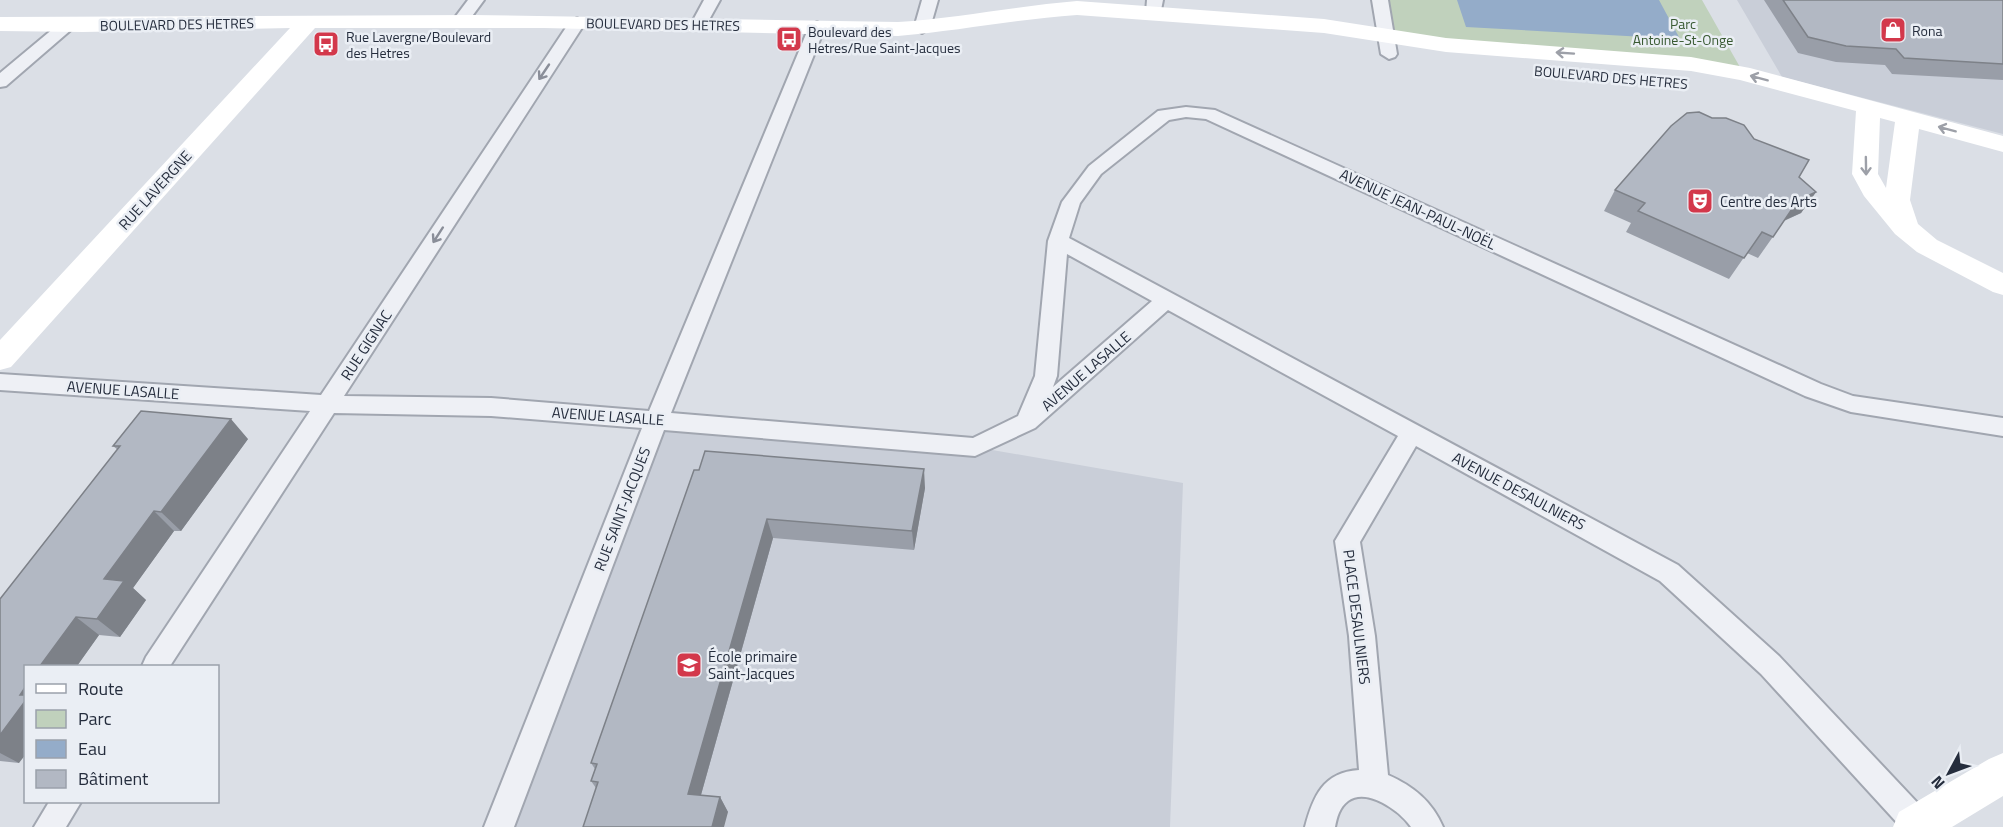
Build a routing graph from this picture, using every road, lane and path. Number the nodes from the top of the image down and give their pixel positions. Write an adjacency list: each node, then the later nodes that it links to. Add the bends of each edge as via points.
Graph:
1 (476, 0): 6 (street)
2 (711, 0): 10 (street)
3 (930, 0): 13 (street)
4 (1380, 0): 14 (street)
5 (1155, 6): 13 (street, BOULEVARD DES HETRES, via 1067,9); 14 (street, BOULEVARD DES HETRES, via 1324,26)
6 (460, 20): 7 (street, BOULEVARD DES HETRES); 8 (street, BOULEVARD DES HETRES)
7 (309, 21): 11 (street, BOULEVARD DES HETRES); 24 (street, RUE LAVERGNE)
8 (577, 23): 10 (street, BOULEVARD DES HETRES); 26 (street, RUE GIGNAC, one-way to 26)
9 (0, 24): 11 (street, BOULEVARD DES HETRES)
10 (699, 24): 12 (street, BOULEVARD DES HETRES)
11 (66, 26): 15 (street)
12 (817, 27): 13 (street, BOULEVARD DES HETRES); 27 (street, RUE SAINT-JACQUES)
13 (922, 28)
14 (1387, 46): 16 (street, BOULEVARD DES HETRES, via 1445,63 1643,77)
15 (0, 82)
16 (1868, 117): 17 (street, BOULEVARD DES HETRES); 20 (street, one-way to 20, via 1865,174 1873,190)
17 (1906, 127): 18 (street, BOULEVARD DES HETRES, one-way to 17); 19 (street, BOULEVARD DES HETRES); 20 (street, via 1897,200)
18 (2003, 144)
19 (2003, 164)
20 (1905, 228): 22 (street, via 1927,246)
21 (1058, 242): 23 (street, AVENUE DESAULNIERS); 28 (street, AVENUE JEAN-PAUL-NOËL, via 1046,376); 29 (street, AVENUE JEAN-PAUL-NOËL, via 1071,202 1095,170 1164,115 1209,114 1813,390 1851,404)
22 (2003, 285)
23 (1165, 302): 28 (street, AVENUE LASALLE); 30 (street, AVENUE DESAULNIERS)
24 (0, 359)
25 (0, 382): 26 (street, AVENUE LASALLE)
26 (328, 404): 27 (street, AVENUE LASALLE, via 491,407); 31 (street, RUE GIGNAC)
27 (657, 419): 28 (street, AVENUE LASALLE, via 975,447); 37 (street, RUE SAINT-JACQUES)
28 (1027, 422)
29 (2003, 427)
30 (1412, 433): 33 (street, PLACE DESAULNIERS, via 1347,541 1362,636); 35 (street, AVENUE DESAULNIERS, via 1669,573 1770,665)
31 (156, 665)
32 (2003, 773): 35 (street)
33 (1374, 783): 38 (street, via 1341,789 1329,799); 39 (street, via 1409,801)
34 (65, 803): 36 (street)
35 (1916, 825)
36 (49, 827)
37 (499, 827)
38 (1320, 827)
39 (1428, 827)

